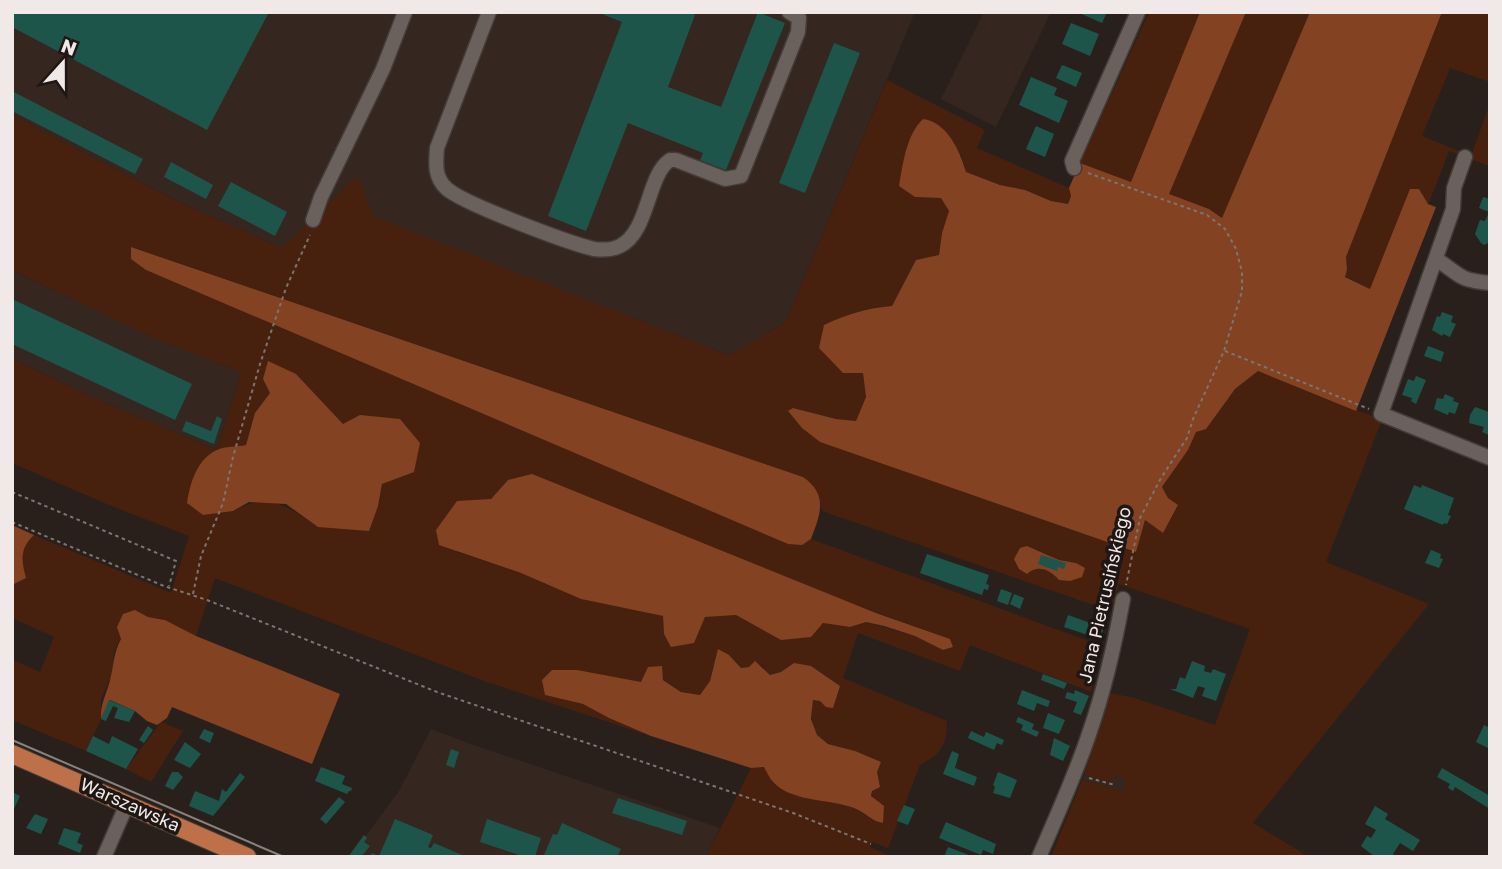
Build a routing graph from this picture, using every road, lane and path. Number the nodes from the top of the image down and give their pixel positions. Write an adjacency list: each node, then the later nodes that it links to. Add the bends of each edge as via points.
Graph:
1 (405, 12): 7 (street)
2 (489, 12): 3 (street, via 438,148 436,172 456,195 477,205 583,246 608,250 621,246 636,230 670,160 725,179 741,176 798,32 799,18)
3 (789, 12)
4 (1138, 12): 6 (street, via 1072,161)
5 (1465, 157): 8 (street)
6 (1074, 168): 10 (path, Jana Pietrusińskiego, via 1187,206 1225,229 1237,249 1242,290)
7 (313, 220): 16 (path, via 260,364)
8 (1436, 258): 9 (street, via 1456,276); 11 (street)
9 (1490, 284)
10 (1224, 351): 11 (path); 17 (path, Jana Pietrusińskiego, via 1187,438 1140,518)
11 (1381, 414): 12 (street)
12 (1490, 458)
13 (12, 492): 15 (path, via 176,561)
14 (12, 522): 15 (path)
15 (169, 587): 16 (path)
16 (193, 595): 22 (path, via 437,692)
17 (1123, 599): 25 (street, Jana Pietrusińskiego, via 1091,729)
18 (12, 754): 21 (main road, Warszawska)
19 (1083, 777): 20 (path)
20 (1115, 785)
21 (127, 804): 23 (street); 24 (main road, Warszawska)
22 (871, 844)
23 (104, 857)
24 (247, 857)
25 (1039, 857)

